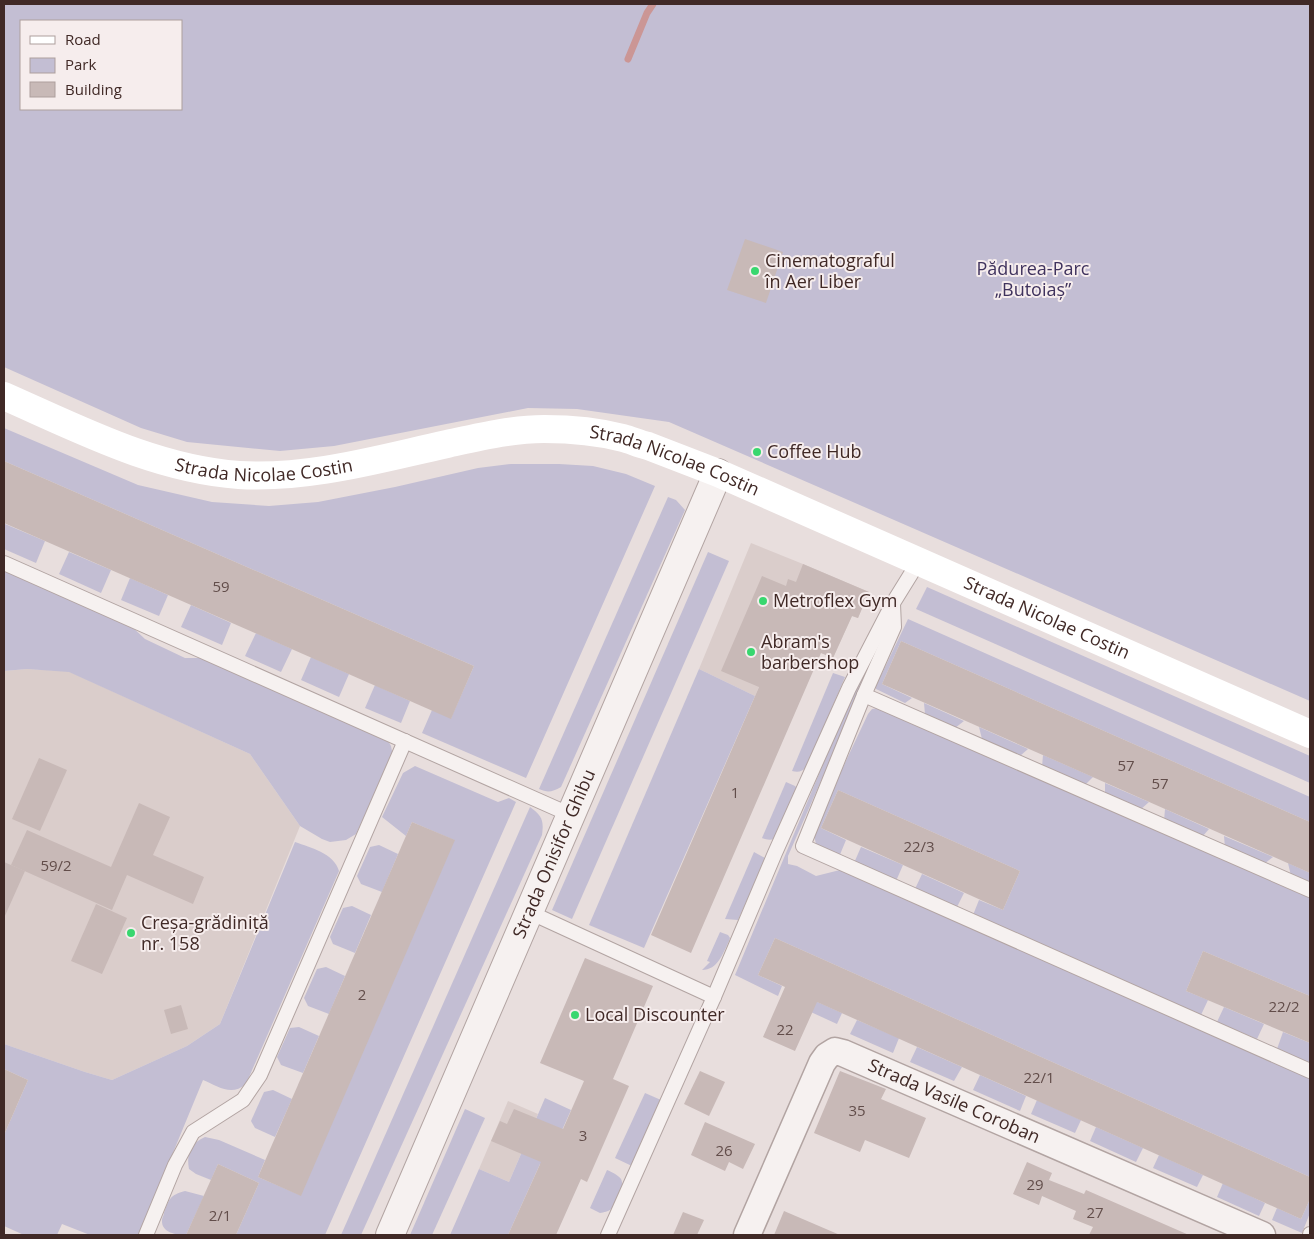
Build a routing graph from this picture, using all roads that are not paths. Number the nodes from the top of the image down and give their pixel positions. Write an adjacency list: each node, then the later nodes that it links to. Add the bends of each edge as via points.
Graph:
1 (4, 396): 2 (main road, Strada Nicolae Costin, via 146,456 185,467 238,474 312,473 472,438 544,429 623,438)
2 (718, 473): 3 (main road, Strada Nicolae Costin); 9 (street, Strada Onisifor Ghibu)
3 (919, 561): 5 (lane); 7 (main road, Strada Nicolae Costin)
4 (4, 563): 8 (lane)
5 (893, 603): 6 (lane, via 894,627); 12 (lane, via 849,688)
6 (864, 695): 10 (lane); 13 (lane, via 803,846)
7 (1310, 734)
8 (405, 741): 9 (lane); 14 (lane, via 260,1075 243,1100 193,1132 175,1165)
9 (571, 815): 11 (street, Strada Onisifor Ghibu)
10 (1310, 890)
11 (529, 912): 12 (lane); 15 (street, Strada Onisifor Ghibu)
12 (714, 997): 16 (lane)
13 (1310, 1071)
14 (146, 1235)
15 (390, 1235)
16 (608, 1235)
17 (747, 1235): 18 (street, Strada Vasile Coroban, via 822,1062 835,1051)
18 (1262, 1235)

